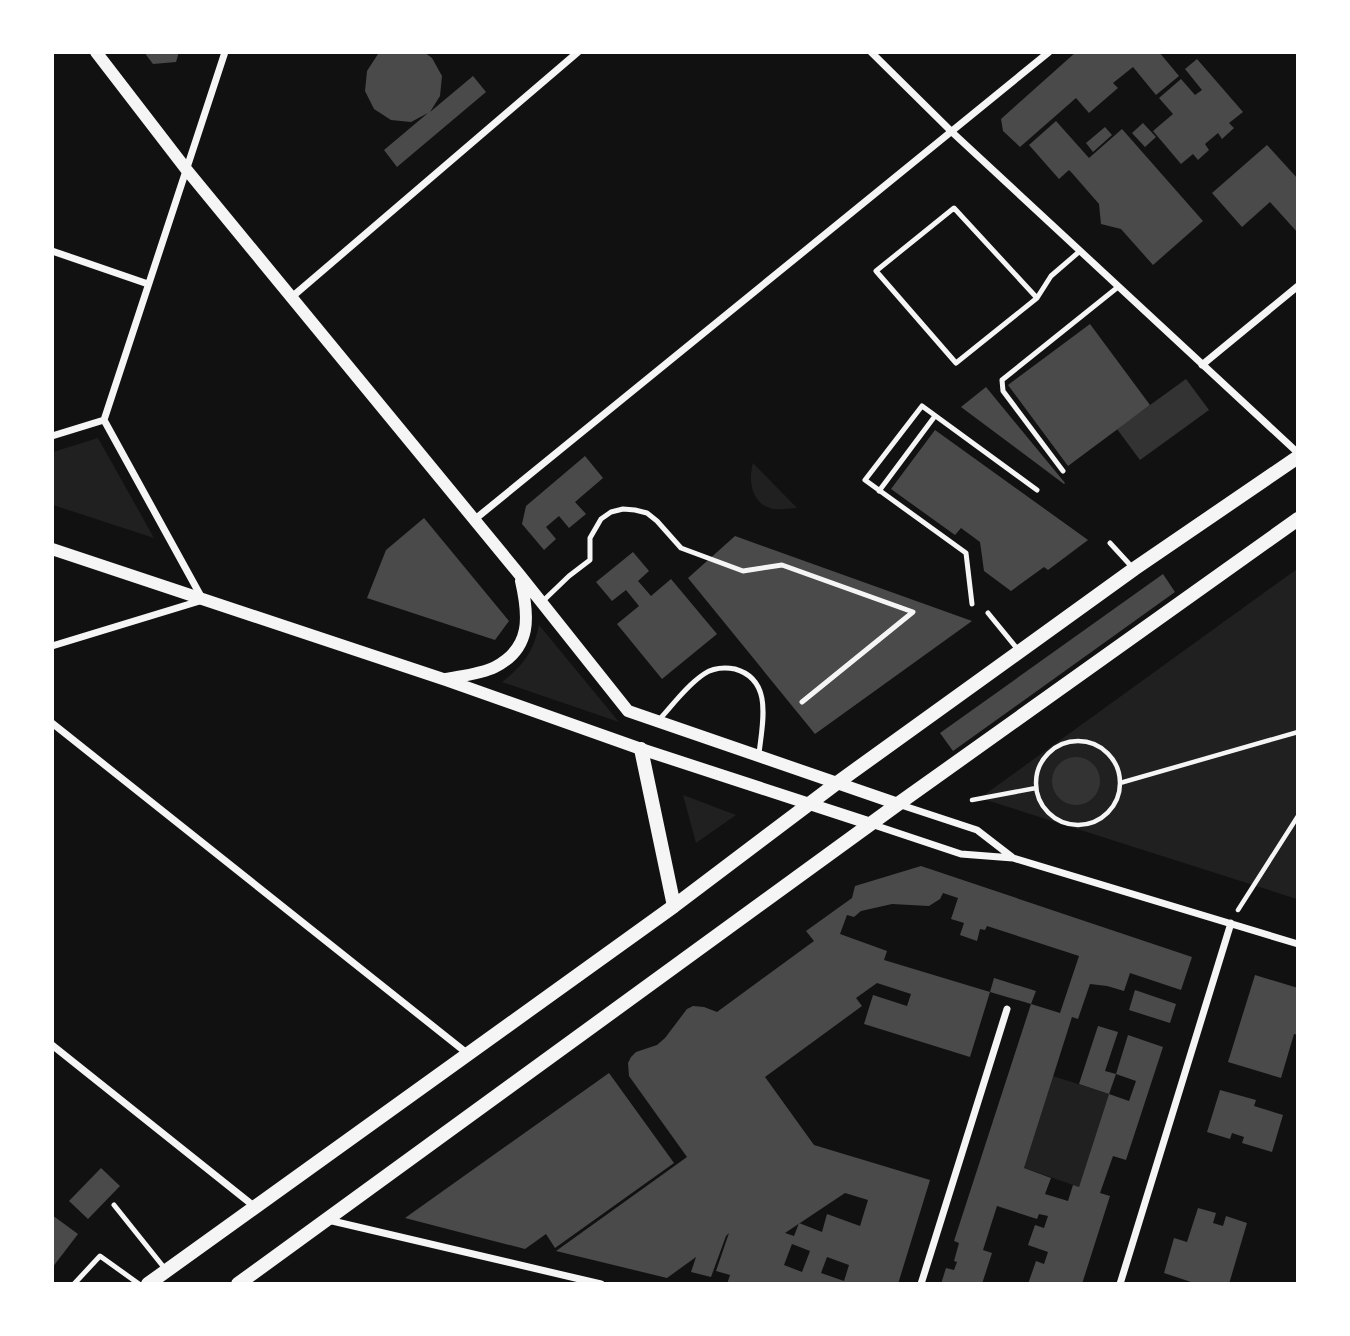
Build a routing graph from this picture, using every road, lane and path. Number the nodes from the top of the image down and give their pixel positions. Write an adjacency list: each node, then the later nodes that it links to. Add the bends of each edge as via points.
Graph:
1 (96, 52): 7 (street)
2 (225, 52): 7 (street)
3 (578, 52): 13 (street)
4 (871, 52): 6 (street)
5 (1049, 52): 6 (street)
6 (953, 133): 9 (street); 24 (street)
7 (186, 169): 10 (street); 13 (street)
8 (52, 251): 10 (street)
9 (1080, 251): 12 (street); 14 (lane, via 1051,276)
10 (148, 285): 17 (street)
11 (1297, 286): 15 (street)
12 (1118, 287): 15 (street); 20 (lane, via 1002,380 1003,391)
13 (293, 296): 24 (street)
14 (1037, 298): 14 (lane, via 956,363 876,271 954,208)
15 (1202, 365): 19 (street)
16 (935, 416): 21 (lane); 22 (lane); 22 (lane, via 922,406 865,480)
17 (104, 419): 18 (street); 29 (street)
18 (52, 436)
19 (1297, 455): 27 (main road)
20 (1063, 471)
21 (1037, 490)
22 (879, 491): 31 (lane, via 966,553)
23 (1297, 519): 47 (main road)
24 (474, 520): 28 (street)
25 (1110, 542): 27 (lane)
26 (52, 549): 29 (street)
27 (1134, 569): 34 (main road)
28 (519, 574): 30 (street); 35 (street, via 527,621 522,640 510,657 493,668)
29 (203, 600): 33 (street); 35 (street)
30 (540, 603): 36 (lane, via 590,560 594,528 623,509 647,513 681,548 743,571 782,565 913,612); 37 (street, via 628,711)
31 (972, 604)
32 (988, 613): 34 (lane)
33 (52, 646)
34 (1020, 652): 42 (main road)
35 (446, 680): 40 (street)
36 (802, 702)
37 (656, 722): 41 (street); 41 (lane, via 706,672 718,668 741,671 763,697)
38 (52, 723): 56 (street)
39 (1297, 732): 43 (path)
40 (641, 749): 46 (street); 51 (main road)
41 (759, 757): 42 (street)
42 (837, 783): 46 (main road); 47 (street)
43 (1120, 783): 44 (path, via 1113,807 1093,822 1080,825 1056,819 1039,800); 44 (path, via 1113,759 1082,740 1069,741 1047,753)
44 (1036, 788): 45 (path)
45 (972, 800)
46 (809, 804): 49 (street); 51 (main road)
47 (898, 804): 49 (main road); 50 (street, via 977,830)
48 (1297, 816): 52 (path)
49 (871, 824): 50 (street, via 961,854); 59 (main road)
50 (1013, 858): 52 (street)
51 (674, 906): 56 (main road)
52 (1231, 923): 53 (street); 67 (street)
53 (1297, 944)
54 (1007, 1009): 66 (street)
55 (52, 1045): 58 (street)
56 (468, 1055): 58 (main road)
57 (114, 1205): 60 (lane)
58 (254, 1207): 60 (main road)
59 (324, 1219): 64 (main road); 65 (street)
60 (166, 1270): 63 (main road)
61 (74, 1283): 62 (lane, via 100,1256)
62 (139, 1283)
63 (148, 1283)
64 (238, 1283)
65 (601, 1283)
66 (922, 1283)
67 (1121, 1283)

